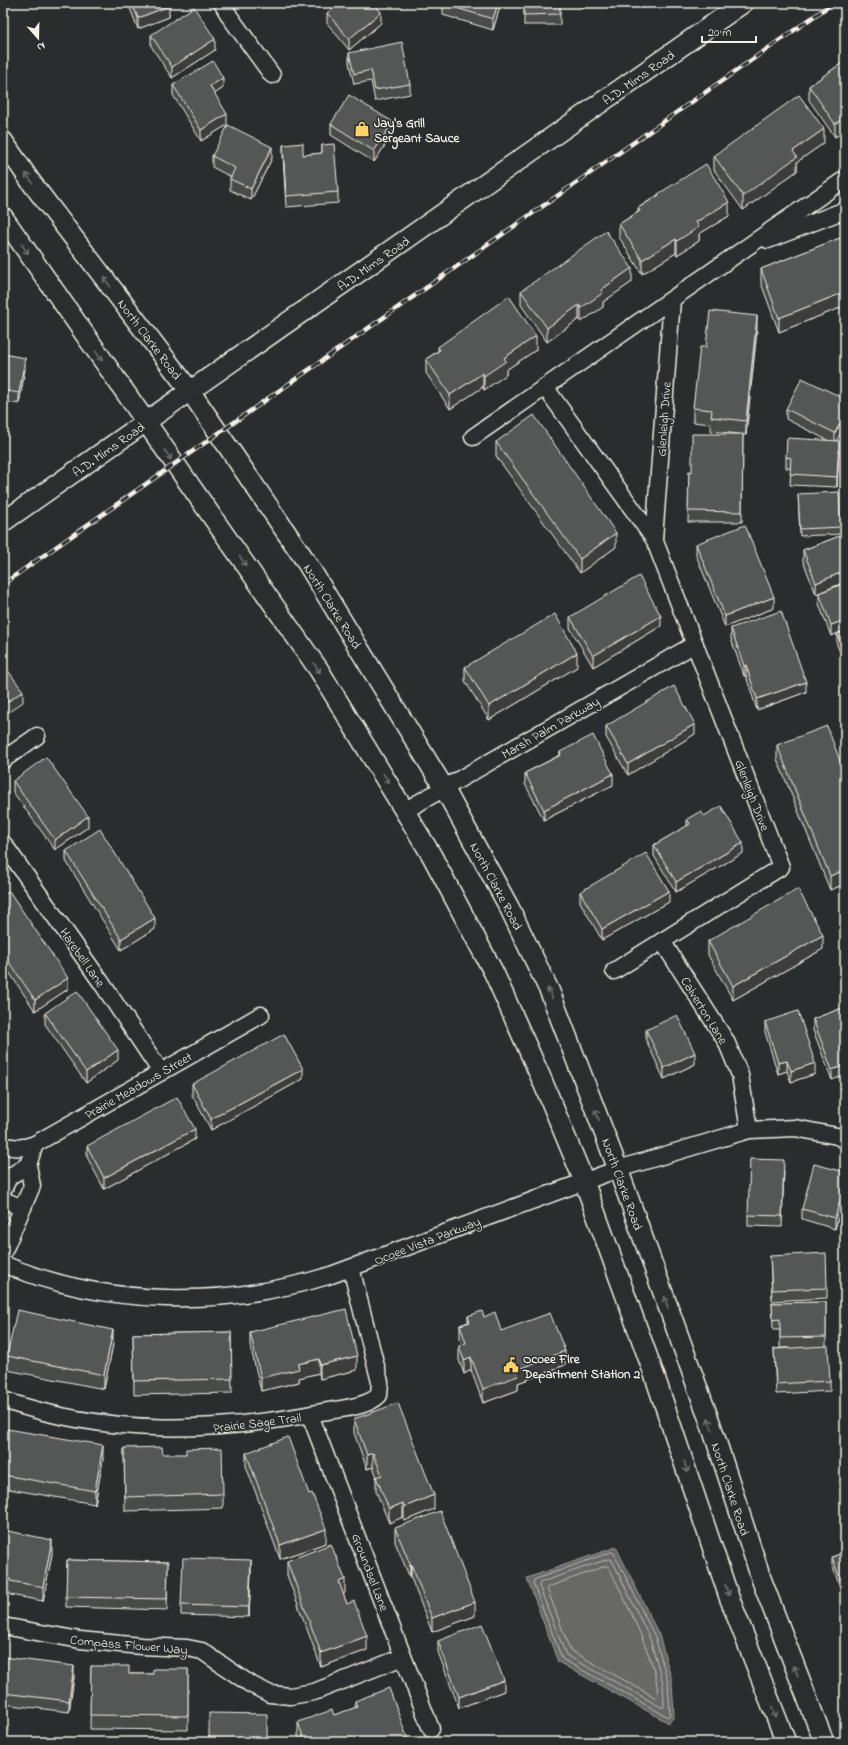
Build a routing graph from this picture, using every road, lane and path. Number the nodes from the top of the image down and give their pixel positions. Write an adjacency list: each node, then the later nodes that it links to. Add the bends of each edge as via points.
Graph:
1 (222, 3): 3 (street)
2 (743, 3): 11 (street, A.D. Mims Road)
3 (272, 75)
4 (3, 141): 11 (street, North Clarke Road, one-way to 4, via 31,182)
5 (845, 179): 8 (street)
6 (845, 210): 8 (street)
7 (3, 217): 12 (street, one-way to 12)
8 (742, 250): 9 (street)
9 (672, 300): 10 (street); 15 (street, Glenleigh Drive)
10 (545, 387): 13 (street); 15 (street, Glenleigh Drive)
11 (190, 391): 12 (street, A.D. Mims Road); 19 (street, North Clarke Road, via 305,560)
12 (146, 423): 14 (street, A.D. Mims Road); 20 (street, one-way to 20, via 319,670)
13 (473, 437)
14 (3, 522)
15 (654, 539): 16 (street, Glenleigh Drive)
16 (695, 644): 19 (street, Marsh Palm Parkway); 22 (street, Glenleigh Drive, via 782,868)
17 (37, 736): 18 (street)
18 (3, 760)
19 (444, 788): 20 (street, Marsh Palm Parkway); 31 (street, North Clarke Road, one-way to 19, via 550,992 509,907)
20 (406, 810): 32 (street, via 494,973)
21 (3, 843): 25 (street, Harebell Lane)
22 (662, 942): 23 (street, Glenleigh Drive); 26 (street, Calverton Lane, via 726,1041 740,1075)
23 (614, 971)
24 (261, 1015): 25 (street, Prairie Meadows Street)
25 (161, 1072): 28 (street, Prairie Meadows Street)
26 (749, 1130): 27 (street, Ocoee Vista Parkway, via 795,1128 838,1136); 31 (street, Ocoee Vista Parkway)
27 (845, 1140)
28 (35, 1144): 29 (street, Prairie Meadows Street, via 21,1149); 30 (street)
29 (3, 1145)
30 (28, 1165): 33 (street, via 9,1177); 35 (street, via 32,1186)
31 (618, 1169): 32 (street, Ocoee Vista Parkway); 45 (street, North Clarke Road, one-way to 31, via 762,1581 710,1422)
32 (584, 1182): 38 (street, Ocoee Vista Parkway); 44 (street, one-way to 44, via 657,1383 729,1597)
33 (3, 1190)
34 (3, 1200): 35 (street)
35 (23, 1208): 36 (street)
36 (3, 1253)
37 (3, 1264): 38 (street, Ocoee Vista Parkway, via 71,1286 116,1294 179,1298 232,1296 258,1292 306,1283)
38 (351, 1268): 40 (street, Prairie Sage Trail, via 380,1382 379,1395 370,1402)
39 (3, 1400): 40 (street, Prairie Sage Trail, via 80,1420 178,1429 216,1428)
40 (310, 1415): 42 (street, Groundsel Lane)
41 (3, 1626): 42 (street, Compass Flower Way, via 80,1640 202,1651 250,1684 270,1694 290,1696 314,1692)
42 (404, 1657): 43 (street, Groundsel Lane)
43 (431, 1729)
44 (784, 1736)
45 (824, 1742)

